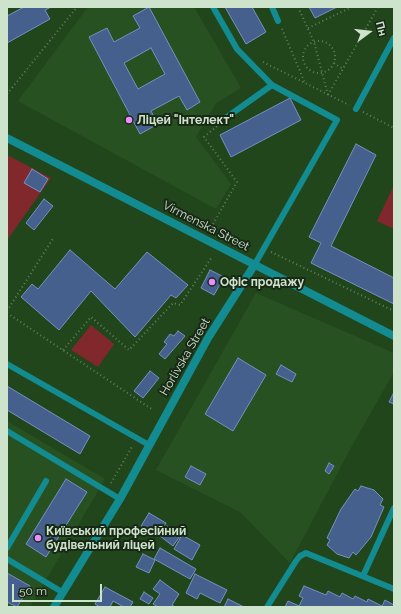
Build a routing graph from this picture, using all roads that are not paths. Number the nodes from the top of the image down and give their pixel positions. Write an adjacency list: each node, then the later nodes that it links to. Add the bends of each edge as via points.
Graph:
1 (213, 7): 5 (lane, via 237,49)
2 (272, 7): 3 (lane)
3 (278, 21)
4 (393, 42): 6 (lane)
5 (272, 85): 7 (lane); 9 (lane, Horlivska Street, via 337,120)
6 (356, 109)
7 (227, 117)
8 (7, 138): 9 (street, Virmenska Street)
9 (255, 264): 10 (street, Virmenska Street); 13 (street, Horlivska Street, via 208,338)
10 (394, 336)
11 (7, 364): 13 (lane)
12 (7, 431): 15 (lane)
13 (149, 446): 15 (street, Horlivska Street)
14 (46, 481): 17 (lane)
15 (120, 499): 21 (street, Horlivska Street)
16 (394, 508): 19 (lane)
17 (7, 548)
18 (7, 559): 21 (lane)
19 (363, 576): 20 (lane); 23 (lane, via 306,553 296,561)
20 (394, 589)
21 (62, 592): 22 (street, Horlivska Street)
22 (54, 607)
23 (267, 607)

